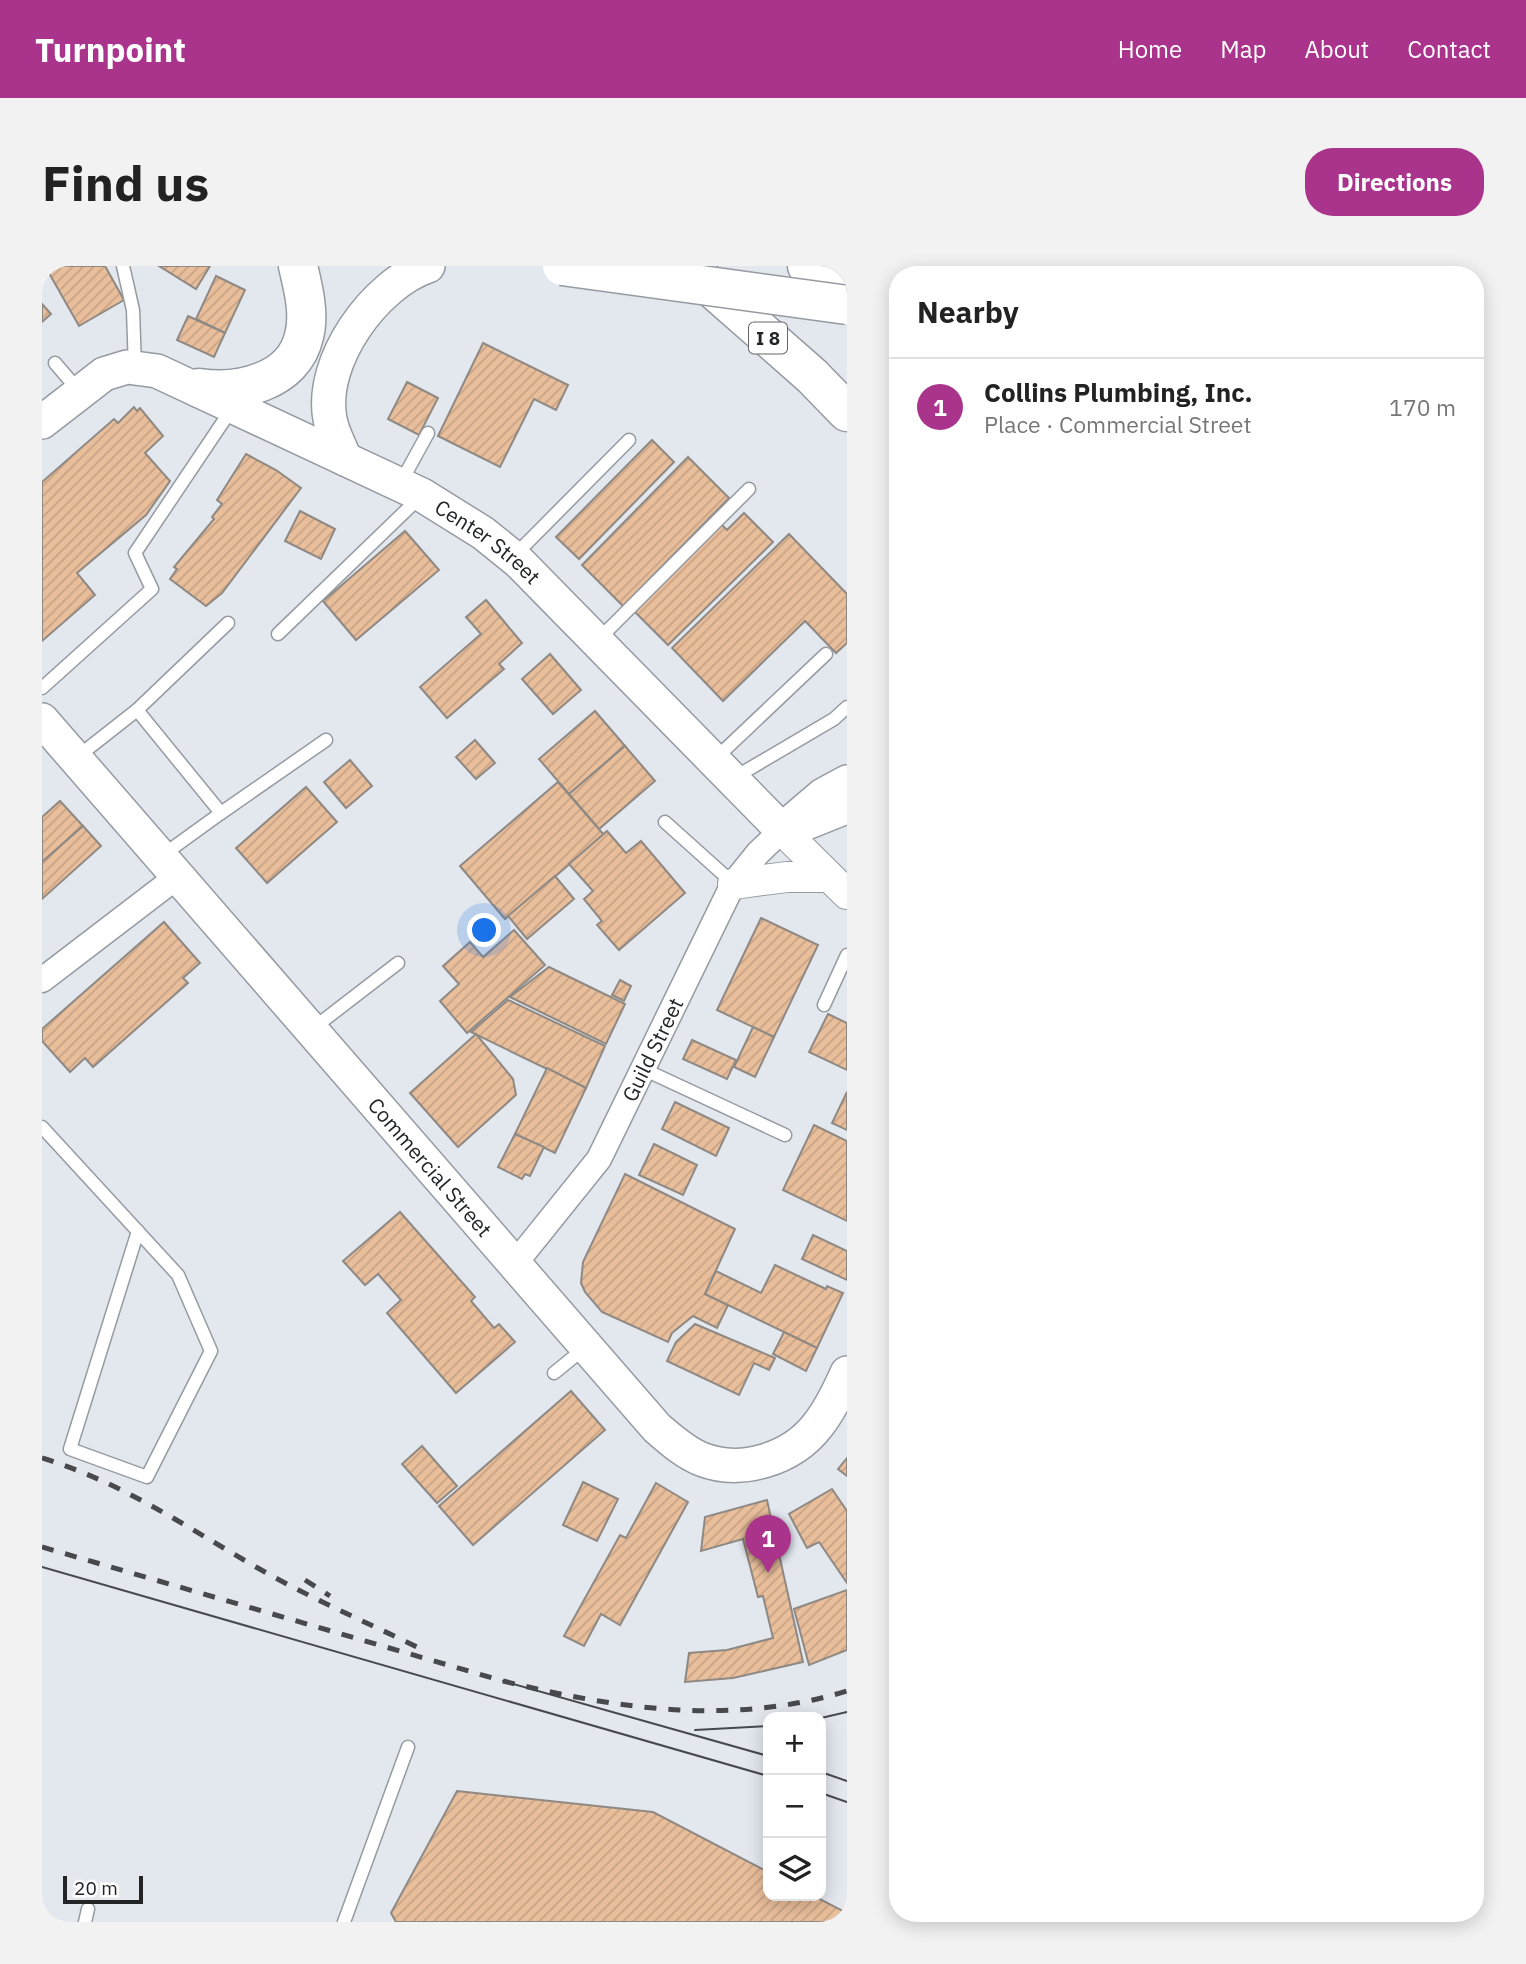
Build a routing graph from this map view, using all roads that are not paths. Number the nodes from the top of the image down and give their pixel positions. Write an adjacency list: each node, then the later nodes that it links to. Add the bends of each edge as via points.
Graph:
1 (123, 266): 9 (lane, via 133,310)
2 (298, 266): 10 (highway, via 306,323 296,352 277,372 253,386 220,391)
3 (428, 266): 17 (main road, via 389,287 347,341 329,397 330,419)
4 (562, 266): 7 (highway, bridge)
5 (687, 266): 13 (highway, I 8)
6 (807, 266): 7 (highway)
7 (847, 304)
8 (55, 363): 11 (lane)
9 (135, 368): 10 (main road, Center Street, via 157,371); 11 (main road, Center Street, via 104,374)
10 (199, 388): 12 (main road, Center Street)
11 (79, 391): 14 (main road, Center Street)
12 (234, 405): 17 (main road, Center Street); 25 (lane, via 135,553 152,589)
13 (847, 412)
14 (42, 422)
15 (428, 433): 19 (lane)
16 (629, 440): 20 (lane)
17 (345, 459): 19 (main road, Center Street)
18 (749, 489): 23 (lane)
19 (411, 490): 20 (main road, Center Street, via 483,533); 22 (lane)
20 (513, 557): 23 (main road, Center Street)
21 (228, 623): 27 (lane)
22 (278, 634)
23 (597, 642): 31 (main road, Center Street)
24 (826, 654): 31 (lane)
25 (42, 688)
26 (847, 707): 31 (lane)
27 (137, 710): 30 (lane); 34 (lane)
28 (42, 720): 30 (main road, Commercial Street)
29 (326, 740): 34 (lane)
30 (75, 758): 37 (main road, Commercial Street)
31 (723, 769): 36 (main road, Center Street)
32 (847, 782): 36 (main road)
33 (847, 804): 36 (highway)
34 (221, 813): 37 (lane)
35 (665, 822): 38 (lane)
36 (782, 830): 38 (street, Guild Street); 39 (street, Center Street)
37 (169, 866): 42 (street); 44 (main road, Commercial Street)
38 (733, 884): 39 (street, via 787,877); 45 (street, Guild Street)
39 (838, 885)
40 (847, 955): 43 (lane)
41 (398, 963): 44 (lane)
42 (42, 980)
43 (824, 1005)
44 (311, 1030): 49 (main road, Commercial Street)
45 (643, 1069): 47 (lane); 49 (street, Guild Street, via 599,1159)
46 (42, 1127): 48 (lane)
47 (786, 1135)
48 (138, 1231): 48 (lane, via 70,1449 147,1477 211,1351 178,1275)
49 (513, 1266): 50 (main road, Commercial Street)
50 (586, 1348): 51 (lane); 52 (main road, Commercial Street, via 657,1428 680,1447 723,1464 775,1458 798,1444 818,1427)
51 (554, 1373)
52 (847, 1373)
53 (408, 1747): 54 (lane)
54 (344, 1922)

